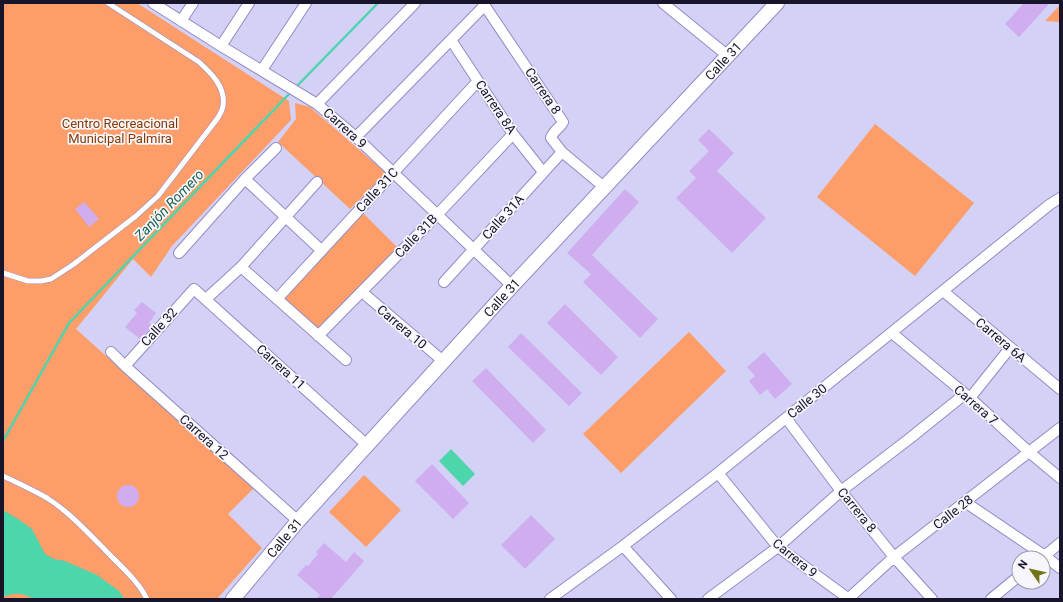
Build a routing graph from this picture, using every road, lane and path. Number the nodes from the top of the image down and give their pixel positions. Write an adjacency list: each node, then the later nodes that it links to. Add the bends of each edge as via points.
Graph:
1 (108, 3): 33 (lane, via 199,62 218,83 223,96 223,106 214,123 158,196 74,264 51,279 41,281 28,281)
2 (153, 3): 10 (street, Carrera 9)
3 (193, 3): 10 (street)
4 (249, 3): 12 (street)
5 (306, 3): 14 (street)
6 (415, 3): 16 (street)
7 (777, 3): 13 (main road, Calle 31)
8 (484, 4): 11 (street); 20 (street, Carrera 8, via 564,122 551,136)
9 (668, 4): 13 (street)
10 (181, 21): 12 (street, Carrera 9)
11 (451, 40): 15 (street, Carrera 8A); 18 (street)
12 (221, 46): 14 (street, Carrera 9)
13 (728, 56): 25 (main road, Calle 31)
14 (262, 70): 16 (street, Carrera 9)
15 (478, 81): 17 (street, Carrera 8A); 22 (street, Calle 31C)
16 (317, 104): 18 (street, Carrera 9)
17 (513, 134): 21 (street, Carrera 8A); 27 (street, Calle 31B)
18 (356, 137): 22 (street, Carrera 9)
19 (276, 148): 23 (street)
20 (562, 152): 21 (street, Calle 31A); 25 (street, Carrera 8)
21 (543, 172): 30 (street, Calle 31A)
22 (393, 173): 27 (street, Carrera 9); 29 (street, Calle 31C)
23 (245, 179): 28 (street); 31 (street)
24 (317, 182): 28 (street)
25 (604, 187): 35 (main road, Calle 31)
26 (1060, 198): 37 (street, Calle 30)
27 (437, 215): 30 (street, Carrera 9); 38 (street, Calle 31B)
28 (286, 217): 29 (street); 32 (street)
29 (321, 250): 39 (street, Calle 31C)
30 (474, 250): 34 (street, Calle 31A); 35 (street, Carrera 9)
31 (179, 252)
32 (240, 267): 39 (street); 40 (street)
33 (3, 273)
34 (444, 282)
35 (512, 286): 46 (main road, Calle 31)
36 (194, 289): 40 (street, Carrera 11); 47 (street, Calle 32)
37 (943, 290): 41 (street, Calle 30); 43 (street, Carrera 6A)
38 (362, 292): 42 (street, Calle 31B); 46 (street, Carrera 10)
39 (276, 298): 42 (street)
40 (206, 299): 52 (street, Carrera 11)
41 (892, 333): 49 (street, Carrera 7); 50 (street, Calle 30)
42 (318, 336): 45 (street)
43 (1010, 348): 48 (street, Carrera 6A); 49 (street)
44 (111, 352): 47 (street, Carrera 12)
45 (346, 360)
46 (443, 361): 52 (main road, Calle 31)
47 (124, 366): 59 (street, Carrera 12)
48 (1060, 389)
49 (967, 396): 53 (street, Carrera 7); 57 (street)
50 (786, 418): 54 (street, Calle 30); 57 (street, Carrera 8)
51 (1060, 428): 53 (street, Calle 28)
52 (367, 445): 59 (main road, Calle 31)
53 (1029, 452): 56 (street, Carrera 7); 58 (street, Calle 28)
54 (718, 473): 61 (street, Calle 30); 62 (street, Carrera 9)
55 (3, 476): 70 (lane, via 46,498 69,515 130,576)
56 (1060, 478)
57 (841, 490): 62 (street); 65 (street, Carrera 8)
58 (965, 502): 63 (street); 65 (street, Calle 28)
59 (298, 521): 69 (main road, Calle 31)
60 (1060, 543): 64 (street)
61 (623, 546): 71 (street, Calle 30); 72 (street)
62 (778, 547): 73 (street); 74 (street, Carrera 9)
63 (1033, 550)
64 (1051, 550)
65 (894, 557): 74 (street, Calle 28); 75 (street, Carrera 8)
66 (1051, 562): 67 (street)
67 (1060, 568)
68 (1011, 583): 76 (street)
69 (236, 598)
70 (148, 599)
71 (550, 599)
72 (671, 599)
73 (708, 599)
74 (849, 599)
75 (932, 599)
76 (991, 599)

